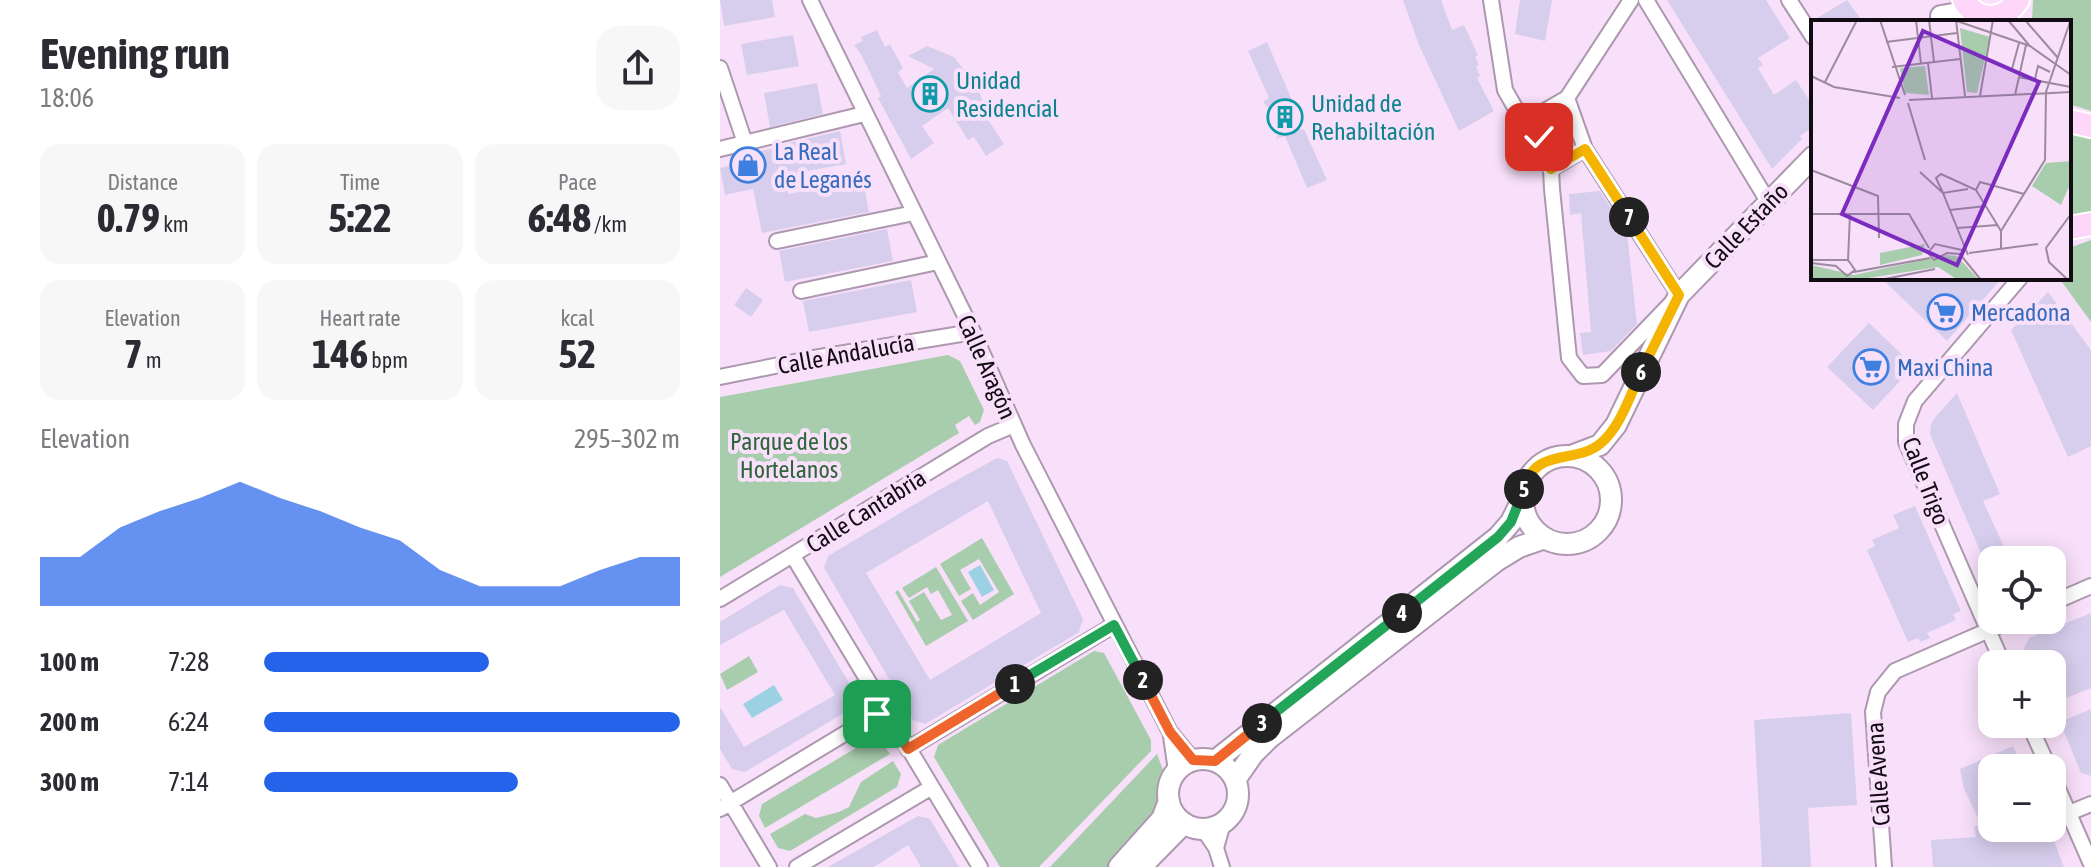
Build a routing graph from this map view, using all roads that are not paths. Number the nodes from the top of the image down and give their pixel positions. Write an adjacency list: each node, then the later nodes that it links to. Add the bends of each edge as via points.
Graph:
1 (810, 0): 12 (street, Calle Aragón)
2 (1491, 0): 13 (street, via 1505,90)
3 (1631, 0): 11 (street)
4 (1646, 0): 21 (street)
5 (1789, 0): 9 (street)
6 (2017, 9): 7 (main road)
7 (1977, 12): 8 (main road)
8 (1942, 13)
9 (1811, 34)
10 (720, 68): 16 (street)
11 (1567, 98): 13 (street); 18 (street)
12 (864, 114): 16 (street); 22 (street, Calle Aragón)
13 (1521, 118): 20 (street, via 1539,137)
14 (2071, 121): 15 (main road)
15 (2091, 126)
16 (745, 143): 17 (street)
17 (720, 149)
18 (1585, 149): 20 (street); 29 (street)
19 (1811, 159): 21 (main road, Calle Estaño)
20 (1551, 169): 29 (street, Calle Estaño, via 1569,358 1583,376 1602,375)
21 (1769, 203): 29 (main road, Calle Estaño)
22 (914, 213): 25 (street); 26 (street, Calle Aragón)
23 (2091, 224): 24 (main road)
24 (2071, 228)
25 (777, 241)
26 (938, 262): 28 (street); 30 (street, Calle Aragón)
27 (2018, 280): 42 (street, Calle Trigo, via 1915,401 1906,424 1906,442)
28 (801, 291)
29 (1679, 295): 33 (main road, Calle Estaño)
30 (973, 332): 31 (street, Calle Andalucía); 32 (street, Calle Aragón)
31 (720, 377)
32 (1014, 425): 38 (street, Calle Cantabria); 43 (street, Calle Aragón)
33 (1616, 425): 34 (main road, Calle Estaño, via 1600,445); 35 (main road, Calle Estaño, via 1609,464)
34 (1571, 456): 35 (main road, via 1598,468); 36 (main road, via 1544,462 1533,471)
35 (1611, 495): 37 (main road, via 1597,533 1572,544)
36 (1523, 498): 37 (main road, via 1528,521); 47 (main road, via 1498,537)
37 (1545, 538): 49 (main road, via 1496,561 1269,738)
38 (793, 556): 41 (street, Calle Cantabria); 45 (street)
39 (2091, 586): 40 (street)
40 (2066, 597)
41 (720, 599)
42 (1978, 607)
43 (1114, 625): 46 (street); 48 (street, Calle Aragón)
44 (1979, 634): 65 (street, Calle Avena, via 1895,671 1878,692 1873,712)
45 (884, 710): 46 (street); 54 (street)
46 (908, 749): 51 (street)
47 (1215, 761): 48 (main road); 49 (main road)
48 (1184, 766): 52 (main road, via 1168,790)
49 (1235, 780): 57 (main road, via 1237,803 1231,814)
50 (720, 785): 54 (street)
51 (932, 787): 60 (street); 61 (street)
52 (1169, 801): 57 (main road, via 1177,817); 62 (main road, via 1162,819)
53 (2091, 804): 56 (street)
54 (725, 806): 59 (street)
55 (2066, 806): 56 (street)
56 (2069, 813): 58 (street)
57 (1203, 825): 63 (main road); 64 (street)
58 (2091, 864)
59 (769, 867)
60 (797, 867)
61 (980, 867)
62 (1119, 867)
63 (1141, 867)
64 (1222, 867)
65 (1884, 867)

